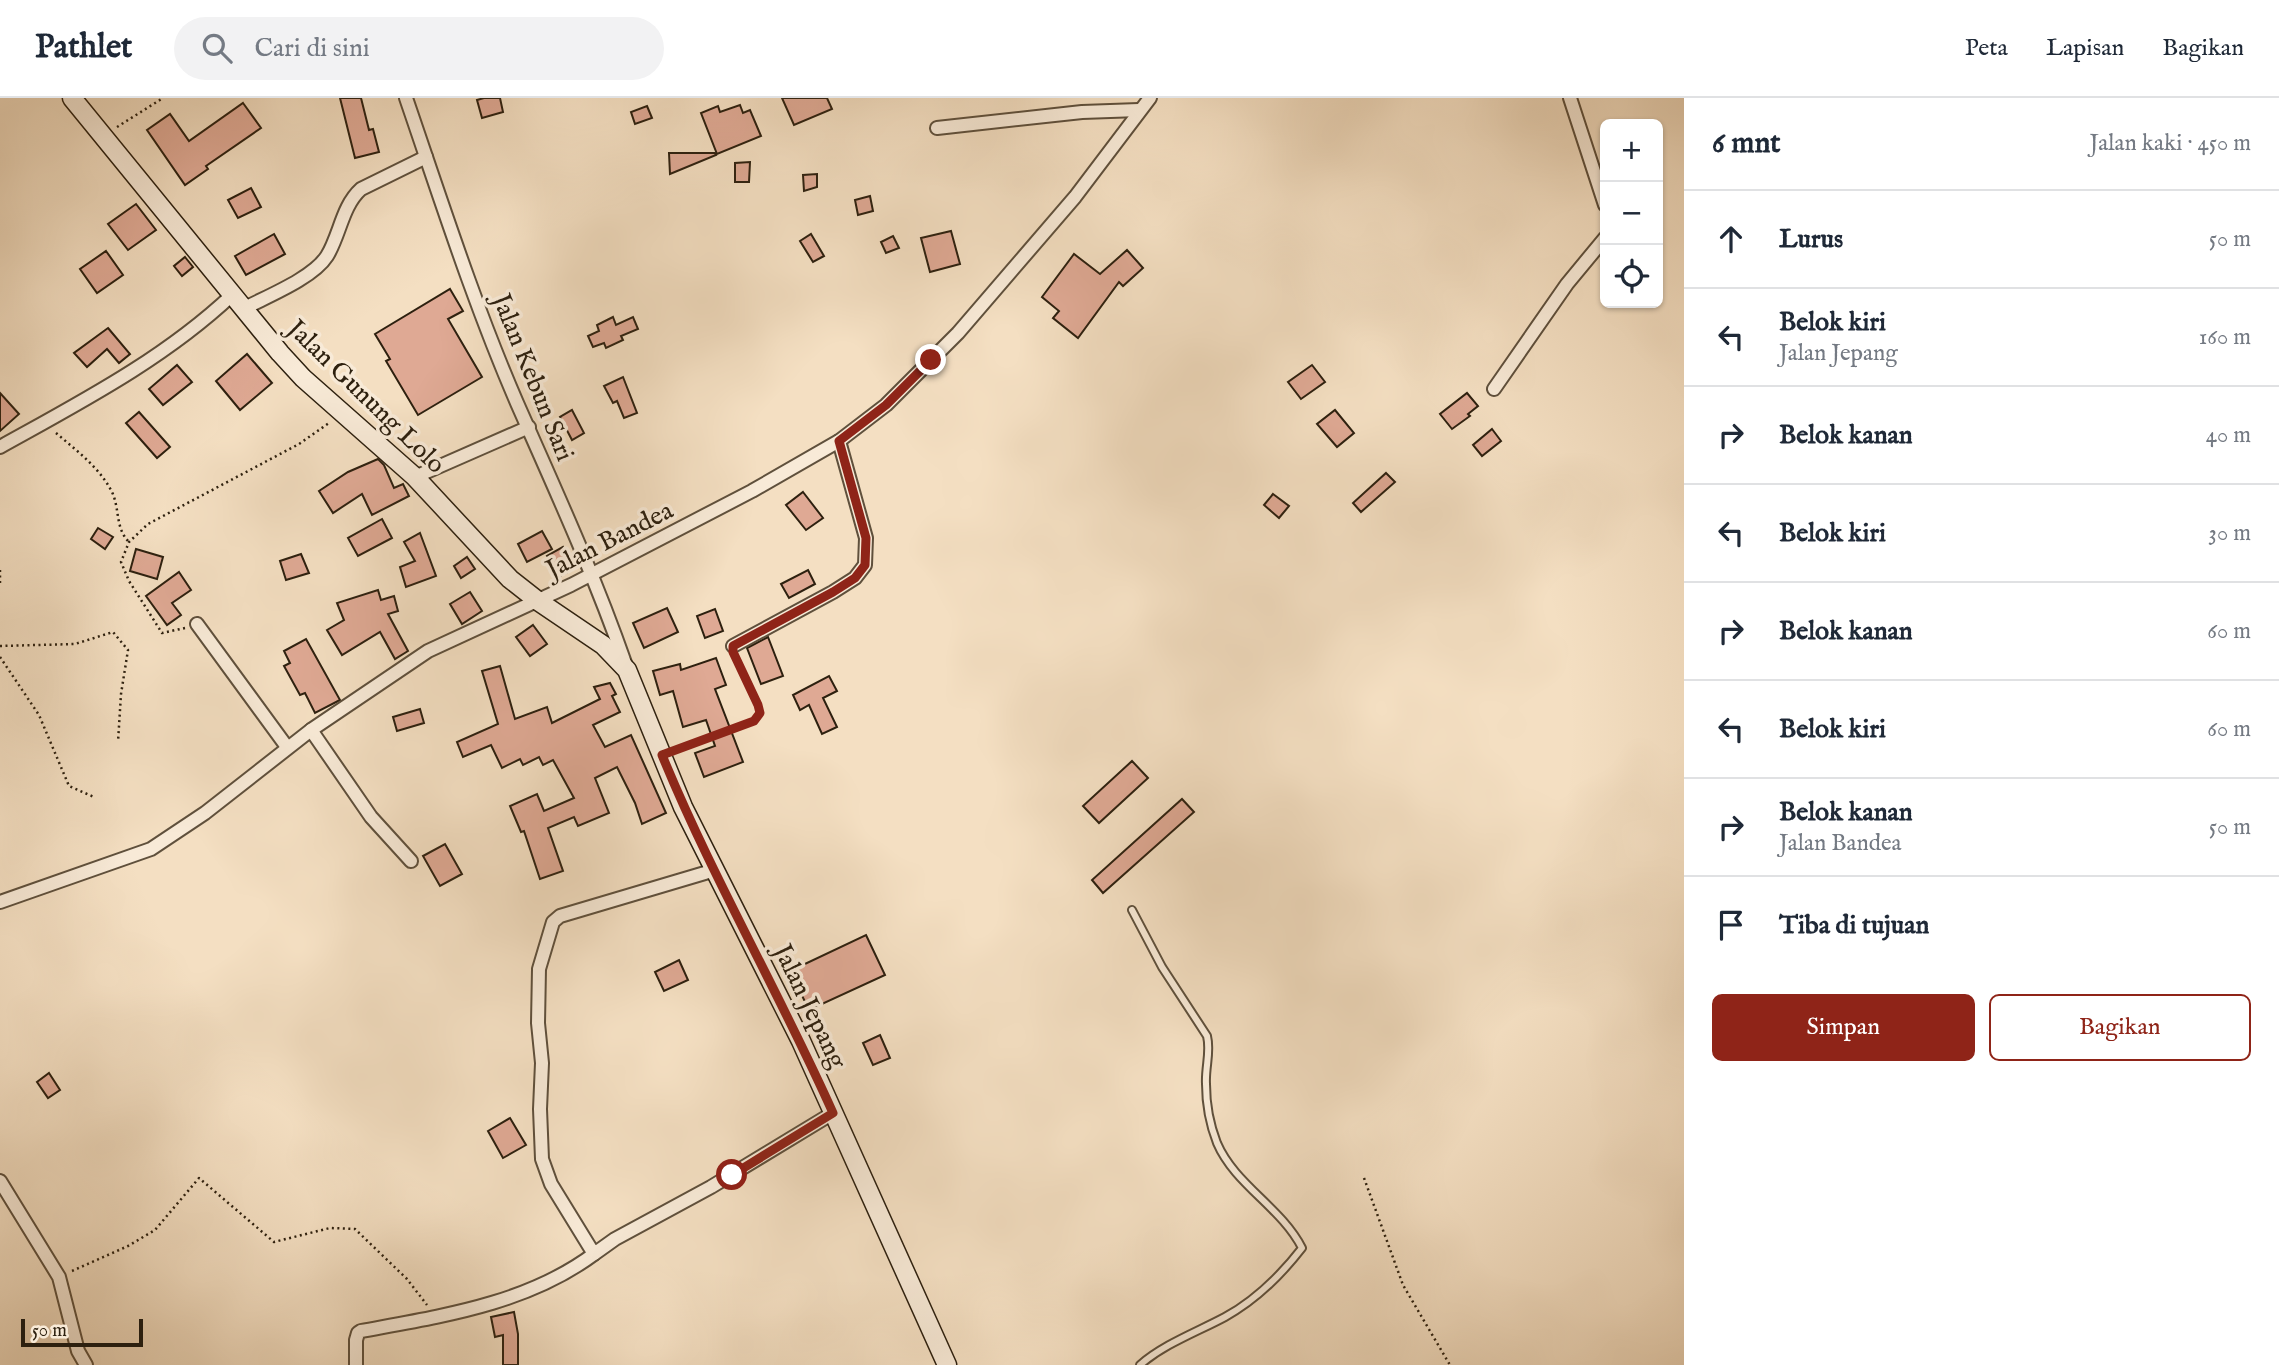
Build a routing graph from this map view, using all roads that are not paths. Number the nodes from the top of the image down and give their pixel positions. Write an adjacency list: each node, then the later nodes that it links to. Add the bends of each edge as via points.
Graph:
1 (72, 98): 10 (street, Jalan Gunung Lolo)
2 (406, 98): 7 (street, Jalan Kebun Sari)
3 (1150, 98): 5 (street, Jalan Bandea)
4 (1570, 98): 8 (street)
5 (1139, 110): 6 (street); 14 (street, Jalan Bandea, via 1075,197 958,333 886,405)
6 (937, 128)
7 (426, 157): 11 (street, via 361,189 352,197 324,260); 13 (street, Jalan Kebun Sari, via 481,311)
8 (1600, 190)
9 (1600, 244): 12 (street)
10 (232, 295): 11 (street, Jalan Gunung Lolo); 15 (street, via 165,350)
11 (244, 308): 16 (street, Jalan Gunung Lolo, via 303,378)
12 (1494, 389)
13 (529, 427): 16 (street); 17 (street, Jalan Kebun Sari)
14 (839, 441): 17 (street, Jalan Bandea); 20 (street, via 866,538 865,565 833,592)
15 (0, 447)
16 (415, 477): 18 (street, Jalan Gunung Lolo, via 510,579)
17 (592, 574): 18 (street, Jalan Bandea); 21 (street, Jalan Kebun Sari)
18 (538, 601): 21 (street, Jalan Gunung Lolo, via 603,645); 22 (street, Jalan Bandea, via 428,651)
19 (197, 624): 23 (street)
20 (733, 646)
21 (627, 670): 25 (street, Jalan Jepang, via 683,807)
22 (311, 730): 23 (street, Jalan Bandea); 24 (street, via 372,817)
23 (287, 747): 26 (street, Jalan Bandea, via 234,792 151,849)
24 (411, 860)
25 (715, 870): 28 (street, Jalan Jepang); 30 (street, via 560,916 545,945 538,997 542,1159 551,1184)
26 (0, 902)
27 (1132, 910): 34 (lane, via 1162,967 1207,1035 1210,1118 1223,1156 1294,1231 1302,1248 1254,1297)
28 (833, 1113): 30 (street); 33 (street, Jalan Jepang)
29 (0, 1181): 31 (street, via 59,1277 78,1351)
30 (594, 1254): 32 (street, via 524,1294 358,1333)
31 (86, 1365)
32 (356, 1365)
33 (947, 1365)
34 (1140, 1365)

